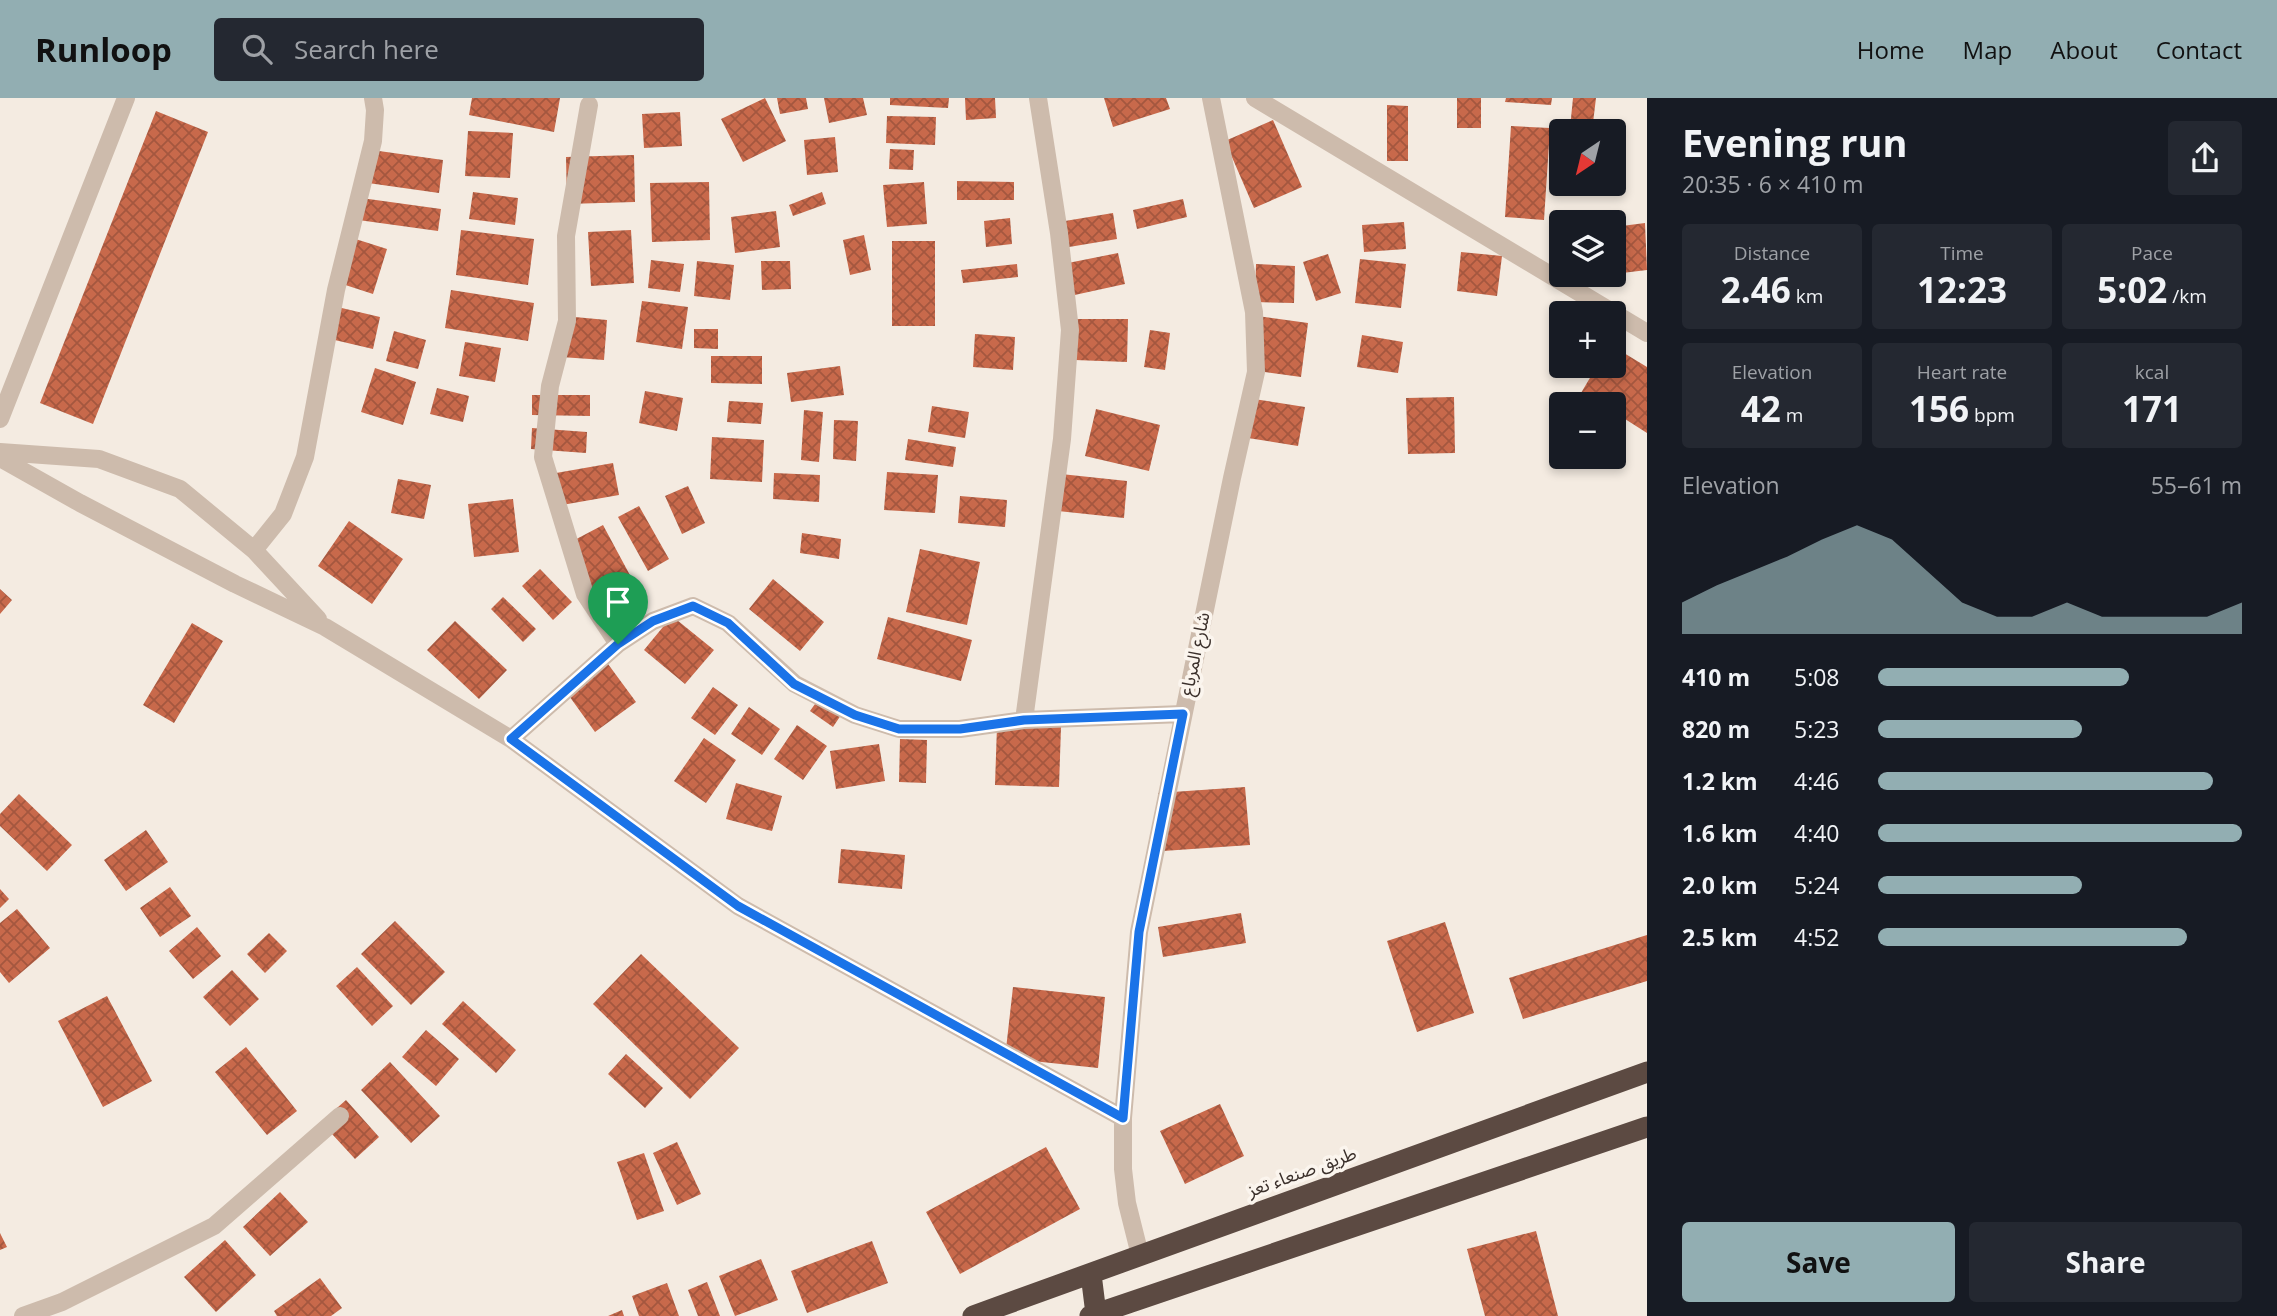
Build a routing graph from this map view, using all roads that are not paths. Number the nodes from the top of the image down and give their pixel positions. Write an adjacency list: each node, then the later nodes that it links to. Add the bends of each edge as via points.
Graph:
1 (126, 98): 8 (street)
2 (373, 98): 11 (street, via 373,141 335,290 305,457 283,514)
3 (1038, 98): 15 (street, via 1070,330 1062,439)
4 (1211, 98): 14 (street, شارع المرباع, via 1254,312 1256,372)
5 (1255, 98): 7 (street)
6 (589, 105): 13 (street, via 566,236 567,321 550,386 543,457 585,594)
7 (1647, 333)
8 (0, 419)
9 (0, 452): 11 (street, via 99,459 180,489)
10 (0, 458): 12 (street, via 223,578)
11 (254, 551): 12 (street)
12 (326, 627): 16 (street)
13 (618, 644): 15 (street, via 653,621 693,606 728,623 794,684 855,715 899,729 960,729); 16 (street)
14 (1183, 714): 15 (street); 19 (street, شارع المرباع, via 1139,932)
15 (1024, 720)
16 (511, 739): 19 (street, via 738,906)
17 (1647, 1072): 21 (highway, طريق صنعاء تعز)
18 (340, 1116): 24 (street, via 214,1226 62,1302)
19 (1123, 1118): 21 (street, شارع المرباع, via 1127,1203)
20 (1647, 1127): 23 (highway)
21 (1140, 1255): 22 (highway, طريق صنعاء تعز)
22 (1091, 1274): 23 (highway); 25 (highway, طريق صنعاء تعز)
23 (1094, 1315)
24 (23, 1316)
25 (973, 1316)

